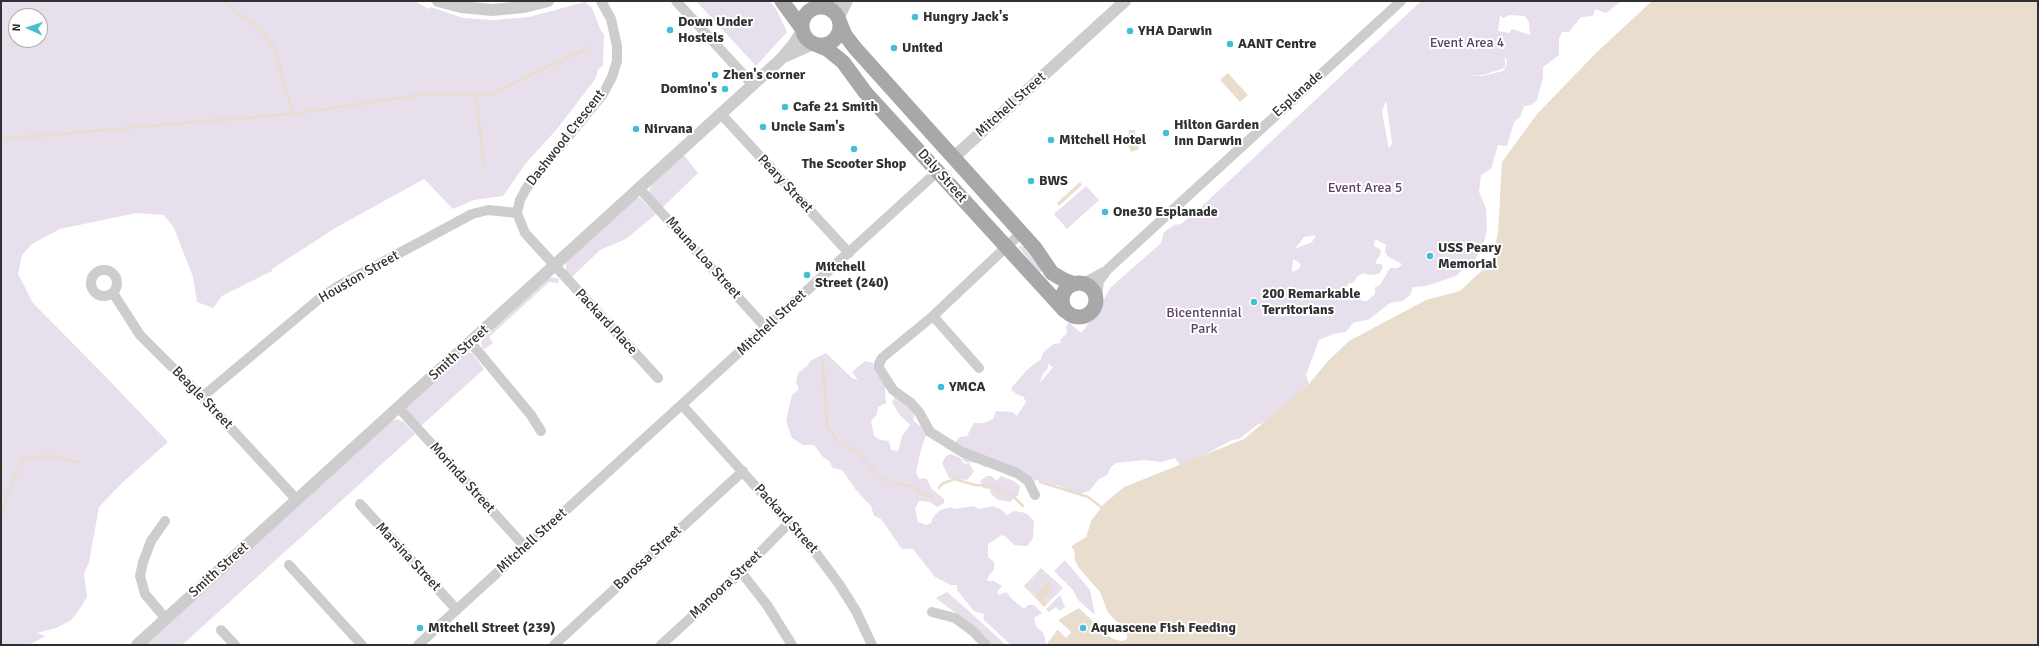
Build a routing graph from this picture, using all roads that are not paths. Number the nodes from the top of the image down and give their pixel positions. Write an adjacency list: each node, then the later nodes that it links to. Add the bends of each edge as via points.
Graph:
1 (438, 1): 2 (street, via 461,7 492,10 524,7)
2 (548, 1)
3 (601, 1): 19 (street, Dashwood Crescent, via 611,19 617,46 617,61 612,77 603,94 527,187)
4 (676, 1): 14 (street)
5 (782, 1): 11 (main road)
6 (848, 1): 10 (street)
7 (1125, 1): 16 (street, Mitchell Street)
8 (1401, 1): 24 (street, Esplanade)
9 (825, 4): 10 (main road); 11 (main road, via 807,12 802,19)
10 (839, 21): 12 (main road, via 839,32 835,39 828,44); 16 (main road, Daly Street, via 855,48)
11 (801, 29): 12 (main road, via 807,40); 13 (street, Smith Street, via 793,45)
12 (815, 44): 13 (street, Smith Street); 17 (main road, Daly Street, via 828,49 843,62 865,92)
13 (780, 60): 14 (street, Smith Street)
14 (753, 85): 15 (street, Smith Street)
15 (721, 114): 18 (street, Smith Street); 22 (street, Peary Street)
16 (953, 158): 17 (main road, Mitchell Street); 20 (main road, Daly Street)
17 (938, 171): 21 (main road, Daly Street); 22 (street, Mitchell Street)
18 (639, 188): 23 (street, Smith Street); 30 (street, Mauna Loa Street)
19 (517, 213): 23 (street, via 525,233); 34 (street, Houston Street, via 488,210 472,214 340,286 319,299)
20 (1021, 233): 21 (street); 25 (main road, Daly Street, via 1052,273 1064,280)
21 (1007, 247): 28 (main road, Daly Street); 29 (street)
22 (849, 253): 30 (street, Mitchell Street)
23 (554, 266): 31 (street, Smith Street); 33 (street, Packard Place)
24 (1108, 269): 25 (street, Esplanade, via 1096,277); 27 (street, Esplanade, via 1099,281)
25 (1077, 283): 27 (main road, Daly Street, via 1086,284 1093,289); 28 (main road, via 1064,292 1062,302)
26 (113, 293): 34 (street, Beagle Street, via 140,335)
27 (1096, 302): 28 (main road, via 1092,312 1082,317 1077,318)
28 (1066, 311)
29 (932, 316): 32 (street); 39 (street, via 882,358 879,364 882,372 893,390 919,412 930,432 962,452 1017,473 1028,481)
30 (766, 328): 35 (street, Mitchell Street)
31 (471, 342): 36 (street, Smith Street); 37 (street, via 531,414)
32 (979, 368)
33 (658, 378)
34 (202, 397): 40 (street, Beagle Street)
35 (682, 405): 38 (street, Packard Street); 44 (street, Mitchell Street)
36 (399, 408): 40 (street, Smith Street); 44 (street, Morinda Street)
37 (541, 431)
38 (743, 472): 43 (street, Packard Street); 55 (street, Barossa Street)
39 (1035, 495)
40 (297, 500): 49 (street, Smith Street)
41 (360, 504): 47 (street, Marsina Street)
42 (165, 521): 49 (street, via 150,541 140,576 145,594)
43 (789, 523): 46 (street, Manoora Street); 58 (street, Packard Street, via 839,584 856,611)
44 (525, 547): 47 (street, Mitchell Street)
45 (289, 565): 53 (street)
46 (741, 572): 56 (street, Manoora Street); 57 (street, via 767,605)
47 (457, 610): 54 (street, Mitchell Street)
48 (932, 612): 59 (street, via 954,618 974,632)
49 (166, 618): 51 (street, Smith Street)
50 (221, 630): 52 (street)
51 (137, 645)
52 (235, 645)
53 (362, 645)
54 (418, 645)
55 (554, 645)
56 (661, 645)
57 (792, 645)
58 (872, 645)
59 (986, 645)

